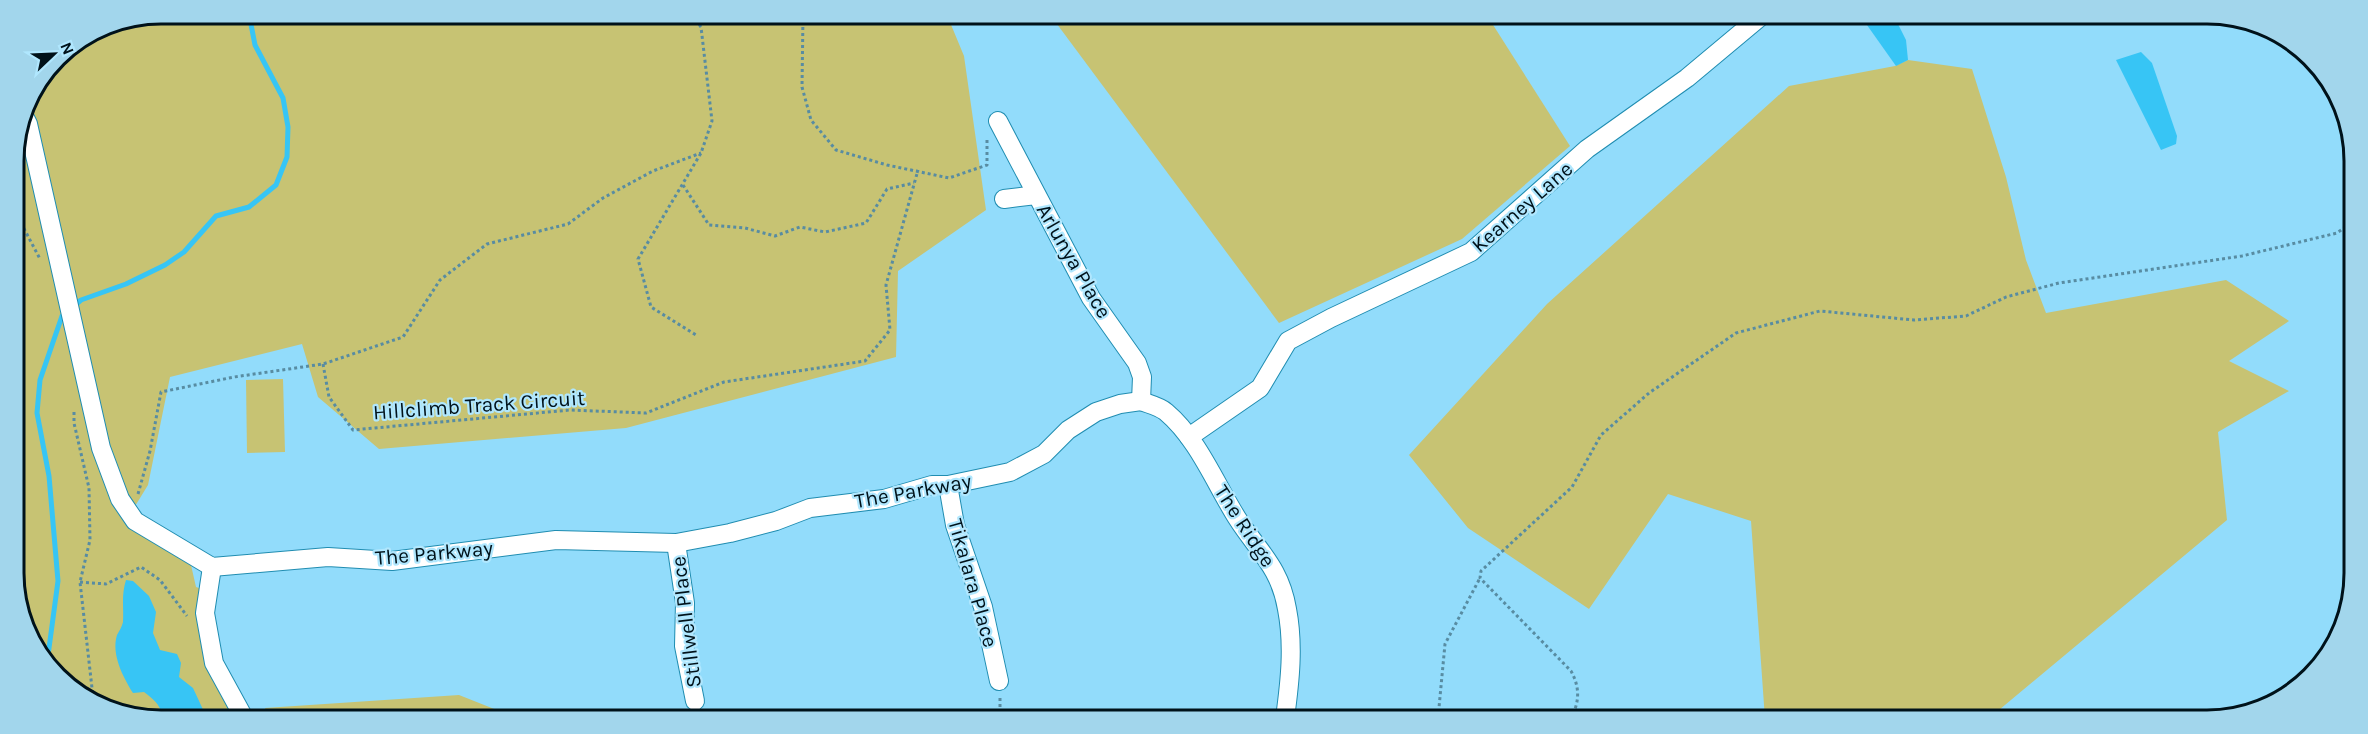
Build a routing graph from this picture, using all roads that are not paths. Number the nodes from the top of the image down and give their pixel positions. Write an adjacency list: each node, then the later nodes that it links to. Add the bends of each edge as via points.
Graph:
1 (1753, 24): 7 (street, Kearney Lane, via 1687,78 1587,149 1472,252 1288,341 1260,388)
2 (998, 121): 4 (street, Arlunya Place)
3 (29, 127): 10 (street, via 101,448 120,499 132,517)
4 (1036, 195): 5 (street); 6 (street, Arlunya Place, via 1091,298 1137,363 1142,377)
5 (1004, 199)
6 (1141, 401): 7 (street, The Ridge, via 1164,411); 8 (street, The Parkway, via 1096,412 1068,430 1044,454 1010,472)
7 (1189, 438): 14 (street, The Ridge, via 1239,520 1267,555 1279,580 1292,642)
8 (948, 485): 9 (street, The Parkway, via 932,485 884,499 810,508 753,527); 11 (street, Tikalara Place, via 955,525 983,607)
9 (676, 543): 10 (street, The Parkway, via 556,540 392,561 328,557); 12 (street, Stillwell Place, via 685,603 684,646)
10 (212, 567): 13 (street, via 205,613 214,663)
11 (999, 681)
12 (695, 701)
13 (240, 710)
14 (1286, 710)

